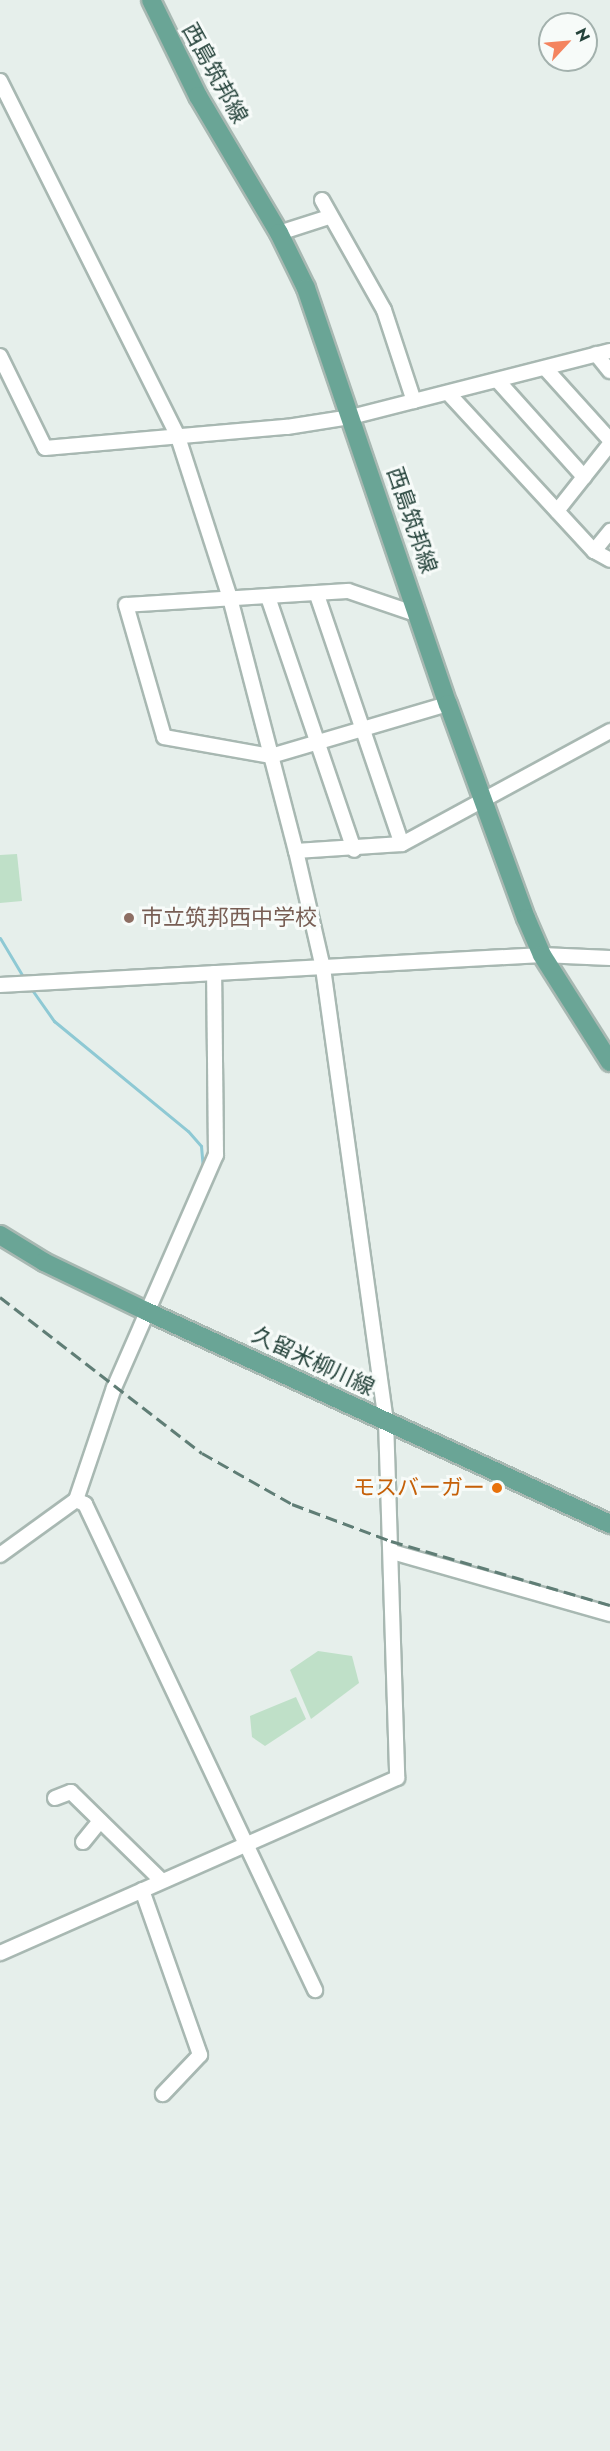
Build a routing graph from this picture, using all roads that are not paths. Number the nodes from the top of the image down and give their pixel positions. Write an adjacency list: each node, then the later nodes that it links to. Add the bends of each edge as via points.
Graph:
1 (151, 0): 5 (main road, 西島筑邦線, via 198,96)
2 (0, 81): 15 (street)
3 (322, 200): 4 (street)
4 (330, 217): 5 (street); 13 (street, via 384,309)
5 (279, 233): 14 (main road, 西島筑邦線, via 306,288)
6 (610, 351): 7 (street)
7 (596, 354): 9 (street); 10 (street)
8 (0, 356): 15 (street, via 45,448)
9 (545, 368): 11 (street); 16 (street)
10 (610, 371)
11 (498, 381): 12 (street); 17 (street)
12 (449, 394): 13 (street); 18 (street)
13 (414, 401): 14 (street)
14 (351, 417): 15 (street); 25 (main road, 西島筑邦線)
15 (178, 437): 24 (street)
16 (610, 442): 17 (street)
17 (584, 477): 18 (street)
18 (557, 511): 20 (street)
19 (610, 531): 20 (street)
20 (594, 551): 21 (street)
21 (610, 560)
22 (317, 595): 23 (street); 25 (street, via 348,591); 27 (street)
23 (268, 597): 24 (street); 29 (street)
24 (230, 598): 30 (street); 30 (street, via 126,605 164,737)
25 (419, 615): 26 (main road, 西島筑邦線)
26 (448, 704): 27 (street); 31 (main road, 西島筑邦線)
27 (362, 728): 29 (street); 32 (street)
28 (610, 731): 31 (street)
29 (315, 741): 30 (street); 33 (street)
30 (271, 756): 34 (street)
31 (484, 800): 32 (street); 35 (main road, 西島筑邦線)
32 (402, 843): 33 (street)
33 (354, 850): 34 (street)
34 (296, 851): 37 (street)
35 (542, 955): 36 (street); 37 (street); 40 (main road, 西島筑邦線)
36 (610, 958)
37 (323, 968): 38 (street); 43 (street)
38 (214, 973): 39 (street); 42 (street, via 216,1155)
39 (0, 985)
40 (610, 1062)
41 (0, 1235): 42 (main road, 久留米柳川線, via 44,1262)
42 (146, 1311): 43 (main road, 久留米柳川線); 44 (street, via 114,1388)
43 (386, 1420): 45 (main road, 久留米柳川線); 46 (street)
44 (76, 1500): 47 (street); 52 (street, via 85,1504)
45 (610, 1524)
46 (392, 1552): 48 (street); 52 (street, via 398,1778)
47 (0, 1555)
48 (610, 1614)
49 (55, 1798): 50 (street, via 71,1792)
50 (100, 1821): 51 (street); 53 (street)
51 (83, 1842)
52 (246, 1844): 53 (street); 56 (street)
53 (162, 1881): 54 (street)
54 (142, 1890): 55 (street); 57 (street, via 200,2055)
55 (0, 1953)
56 (315, 1990)
57 (163, 2094)

